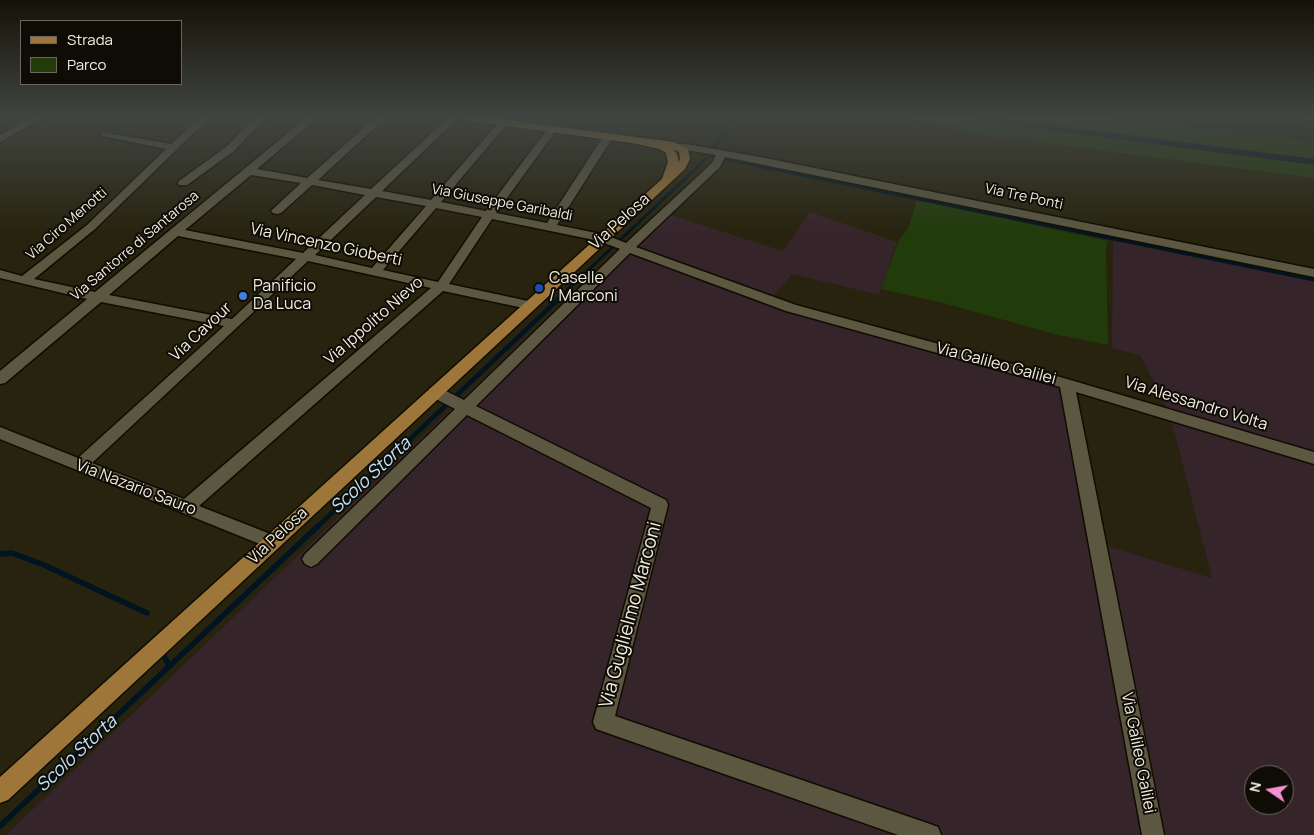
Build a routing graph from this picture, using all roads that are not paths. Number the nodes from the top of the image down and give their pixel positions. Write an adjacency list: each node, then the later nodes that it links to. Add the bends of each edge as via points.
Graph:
1 (162, 157): 31 (street, Via Ciro Menotti, via 91,227)
2 (219, 157): 18 (street)
3 (265, 157): 15 (street, Via Santorre di Santarosa)
4 (337, 157): 17 (street)
5 (411, 157): 19 (street, Via Cavour)
6 (475, 157): 20 (street)
7 (531, 157): 22 (street, Via Ippolito Nievo)
8 (595, 157): 23 (street)
9 (672, 157): 16 (main road)
10 (685, 157): 14 (main road)
11 (704, 157): 14 (street, Via Pelosa)
12 (714, 157): 26 (street, Via Pelosa, via 716,166)
13 (735, 157): 29 (street, Via Tre Ponti, via 917,190)
14 (681, 167): 16 (main road, Via Pelosa)
15 (248, 171): 17 (street, Via Giuseppe Garibaldi); 24 (street, Via Santorre di Santarosa)
16 (667, 180): 25 (main road, Via Pelosa)
17 (311, 181): 19 (street, Via Giuseppe Garibaldi); 21 (street)
18 (183, 183)
19 (374, 193): 20 (street, Via Giuseppe Garibaldi); 27 (street, Via Cavour)
20 (435, 204): 22 (street, Via Giuseppe Garibaldi); 28 (street)
21 (277, 211)
22 (488, 215): 23 (street, Via Giuseppe Garibaldi); 32 (street, Via Ippolito Nievo)
23 (550, 228): 25 (street, Via Giuseppe Garibaldi)
24 (175, 232): 27 (street, Via Vincenzo Gioberti); 33 (street, Via Santorre di Santarosa)
25 (605, 239): 26 (street, Via Galileo Galilei); 34 (main road, Via Pelosa)
26 (628, 248): 37 (street, Via Galileo Galilei, via 791,308); 39 (street, Via Pelosa)
27 (305, 257): 28 (street, Via Vincenzo Gioberti); 35 (street, Via Cavour)
28 (375, 272): 32 (street, Via Vincenzo Gioberti)
29 (1314, 273)
30 (0, 274): 31 (street)
31 (24, 281): 33 (street)
32 (441, 286): 34 (street, Via Vincenzo Gioberti); 43 (street, Via Ippolito Nievo)
33 (97, 297): 35 (street); 36 (street, Via Santorre di Santarosa)
34 (528, 305): 38 (main road, Via Pelosa)
35 (235, 324): 42 (street, Via Cavour)
36 (0, 379)
37 (1067, 384): 41 (street, Via Alessandro Volta); 48 (street, Via Galileo Galilei)
38 (438, 394): 39 (street, Via Guglielmo Marconi); 44 (main road, Via Pelosa)
39 (464, 408): 45 (street, Via Pelosa); 47 (street, Via Guglielmo Marconi, via 660,505 604,722)
40 (0, 433): 42 (street, Via Nazario Sauro)
41 (1314, 458)
42 (79, 466): 43 (street, Via Nazario Sauro)
43 (185, 508): 44 (street, Via Nazario Sauro)
44 (272, 542): 46 (main road, Via Pelosa)
45 (311, 559)
46 (0, 792)
47 (930, 835)
48 (1154, 835)

